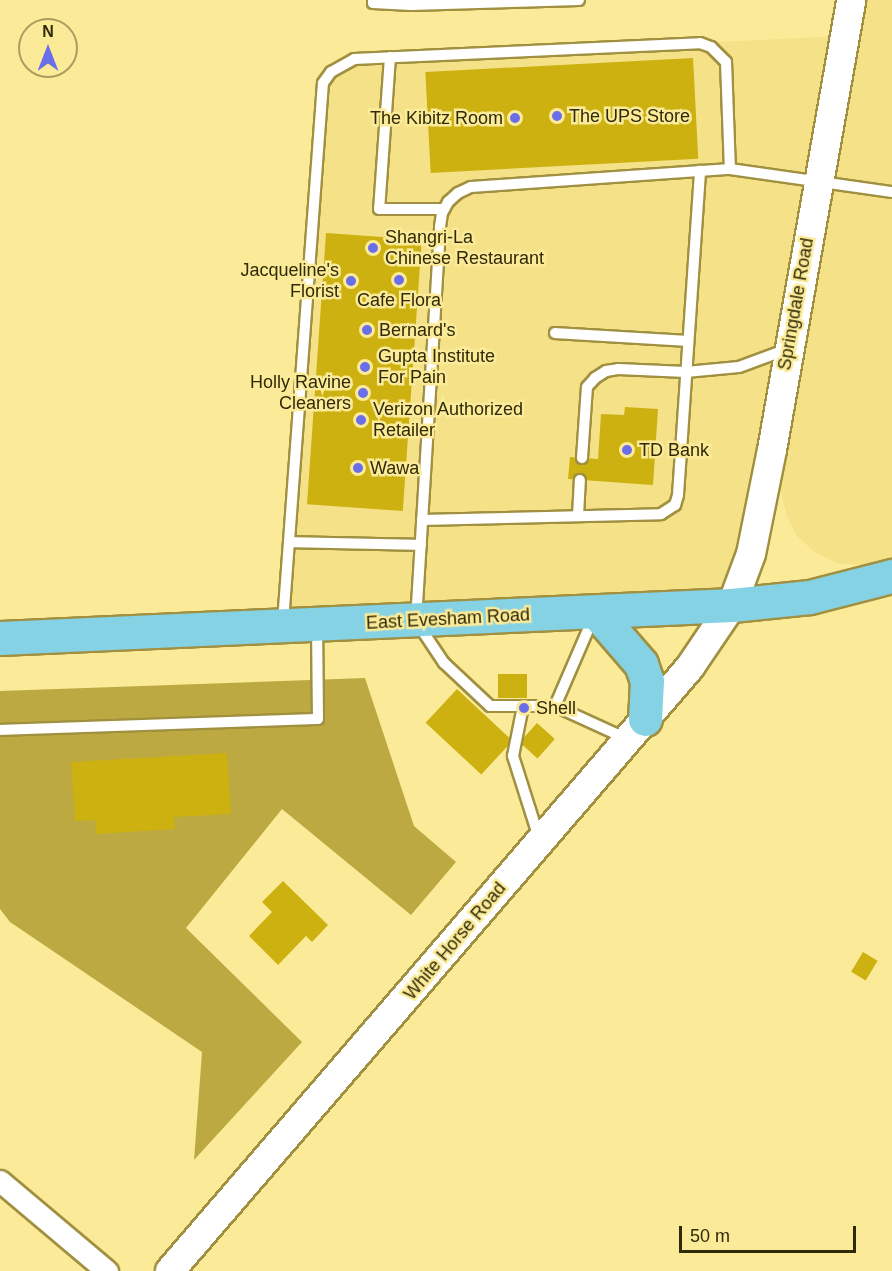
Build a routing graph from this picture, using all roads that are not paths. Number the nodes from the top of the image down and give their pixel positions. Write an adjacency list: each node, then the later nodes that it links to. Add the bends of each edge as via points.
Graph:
1 (373, 0): 2 (lane, via 411,5)
2 (579, 0)
3 (851, 0): 7 (main road, Springdale Road)
4 (390, 57): 5 (lane, via 700,43 711,47 726,62); 9 (lane, via 379,209); 18 (lane, via 354,58 331,72 323,83)
5 (730, 170): 6 (lane); 7 (lane)
6 (700, 171): 9 (lane, via 471,187 458,193); 11 (lane)
7 (818, 182): 8 (lane); 12 (main road, Springdale Road)
8 (892, 192)
9 (444, 210): 17 (lane)
10 (555, 333): 11 (lane)
11 (688, 341): 13 (lane)
12 (788, 348): 13 (lane, via 739,367); 21 (main road, Springdale Road, via 751,554)
13 (686, 372): 14 (lane, via 618,369 595,378 587,387); 16 (lane, via 675,506 661,514)
14 (582, 458)
15 (580, 480): 16 (lane)
16 (578, 516): 17 (lane)
17 (422, 520): 19 (lane)
18 (289, 542): 19 (lane); 25 (lane)
19 (421, 545): 23 (lane)
20 (892, 576): 21 (main road, East Evesham Road, via 810,597)
21 (732, 605): 22 (main road, East Evesham Road); 29 (main road, White Horse Road, via 690,667)
22 (596, 612): 23 (main road, East Evesham Road); 28 (lane); 29 (main road, via 641,664 647,681)
23 (416, 621): 24 (main road, East Evesham Road); 27 (lane, via 444,663 490,706)
24 (317, 625): 25 (main road, East Evesham Road); 30 (lane, via 318,720)
25 (283, 626): 26 (main road, East Evesham Road)
26 (0, 638)
27 (524, 706): 28 (lane); 31 (lane, via 513,756)
28 (555, 706): 29 (lane)
29 (636, 729): 31 (main road, White Horse Road)
30 (0, 730)
31 (540, 841): 34 (main road, White Horse Road)
32 (0, 1181): 33 (street)
33 (107, 1271)
34 (170, 1271)

